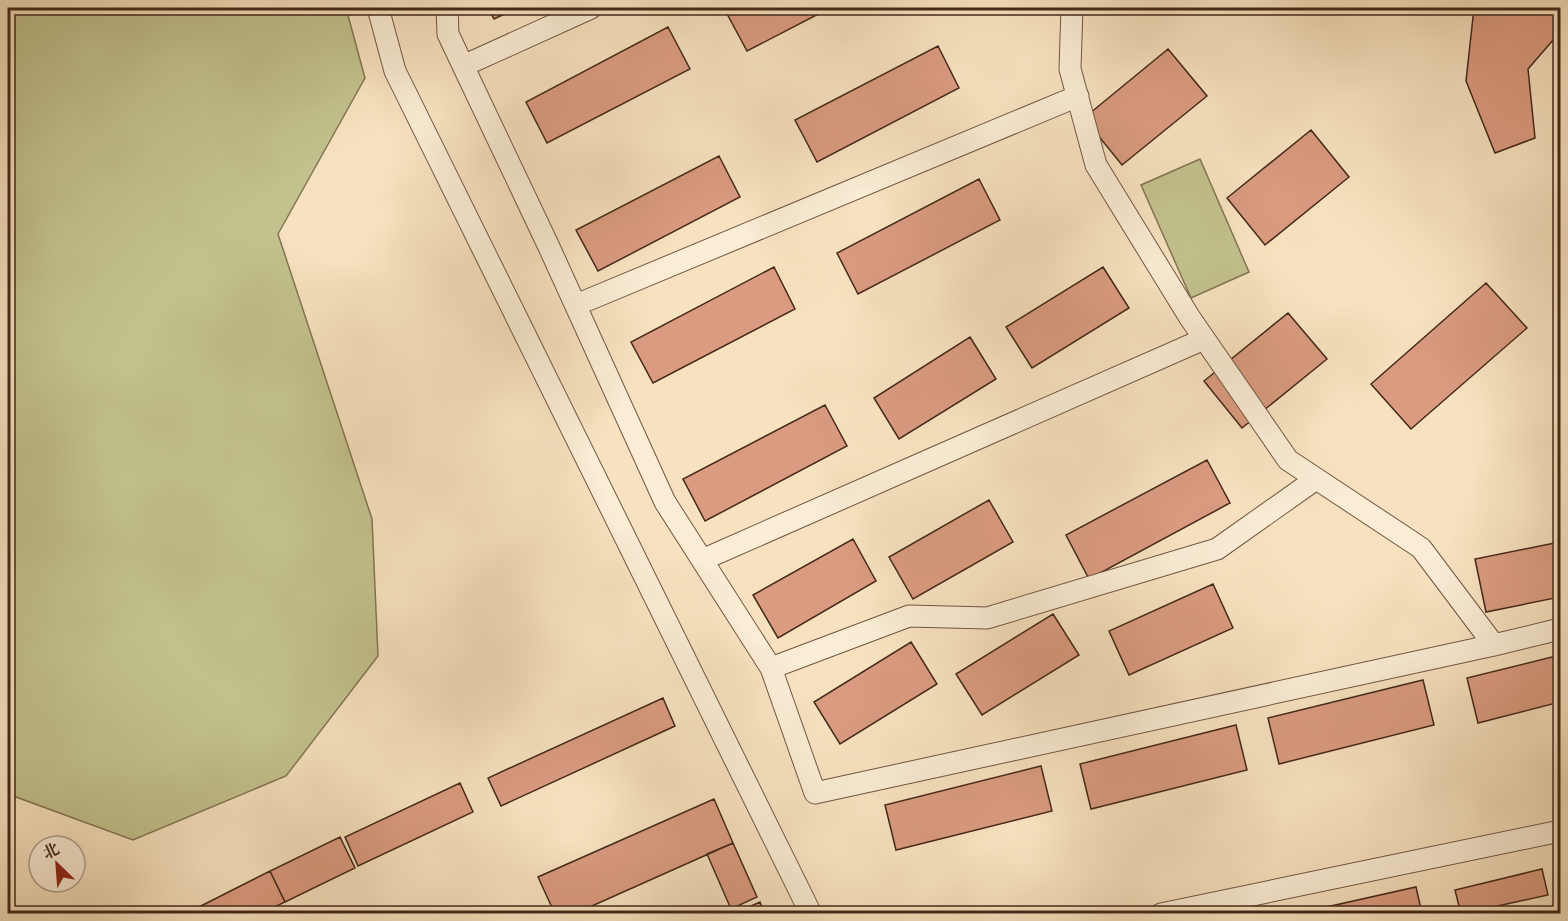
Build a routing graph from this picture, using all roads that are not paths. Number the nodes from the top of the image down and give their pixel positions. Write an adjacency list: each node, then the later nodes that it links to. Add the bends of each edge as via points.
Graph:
1 (378, 8): 15 (street, via 395,71)
2 (447, 8): 5 (street, via 448,34)
3 (591, 8): 5 (street)
4 (1072, 8): 6 (street, via 1071,69)
5 (463, 66): 7 (street)
6 (1078, 96): 7 (street); 8 (street, via 1096,165)
7 (576, 305): 10 (street, via 665,502)
8 (1204, 339): 9 (street, via 1288,460); 10 (street)
9 (1317, 479): 12 (street, via 1421,548); 13 (street, via 1217,549 987,618 909,616)
10 (702, 560): 13 (street)
11 (1560, 629): 12 (street)
12 (1494, 645): 13 (street, via 815,793)
13 (771, 668)
14 (1560, 831): 16 (street)
15 (811, 914)
16 (1161, 914)

